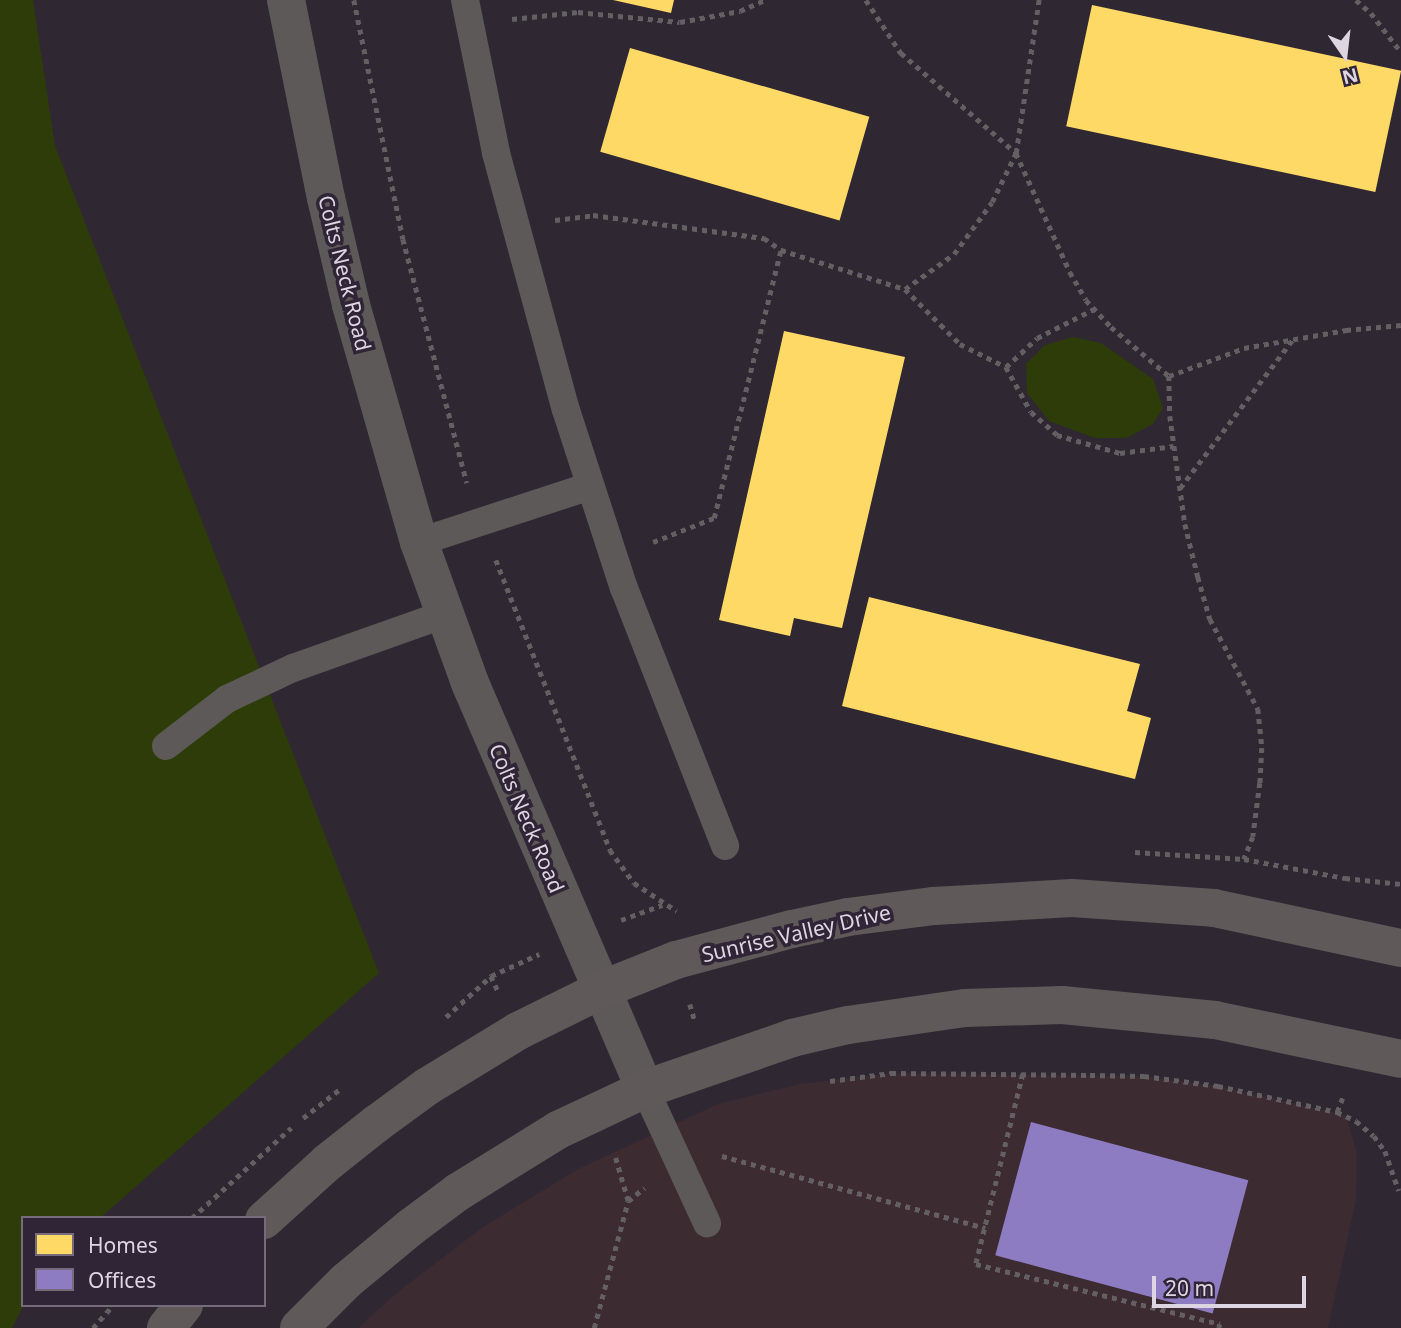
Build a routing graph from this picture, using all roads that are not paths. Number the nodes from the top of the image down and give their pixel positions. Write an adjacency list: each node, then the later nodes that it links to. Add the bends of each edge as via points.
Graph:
1 (286, 0): 4 (street, Colts Neck Road, via 351,305)
2 (468, 13): 3 (lane, via 515,224)
3 (590, 485): 4 (lane); 7 (lane)
4 (419, 542): 5 (street, Colts Neck Road)
5 (443, 615): 6 (lane, via 293,668 227,699); 9 (street, Colts Neck Road)
6 (166, 746)
7 (725, 846)
8 (1401, 948): 9 (main road, Sunrise Valley Drive, via 1191,906 1072,898 988,901 867,914 792,929 676,960)
9 (601, 990): 11 (street, Colts Neck Road); 12 (main road, Sunrise Valley Drive, via 518,1031 428,1086 328,1162)
10 (1401, 1059): 11 (main road, via 1179,1014 1062,1004 1012,1005 848,1025 731,1057)
11 (645, 1089): 13 (lane); 16 (main road, via 558,1130 458,1192 372,1258)
12 (266, 1218)
13 (707, 1223)
14 (182, 1307): 15 (main road)
15 (166, 1328)
16 (299, 1328)

